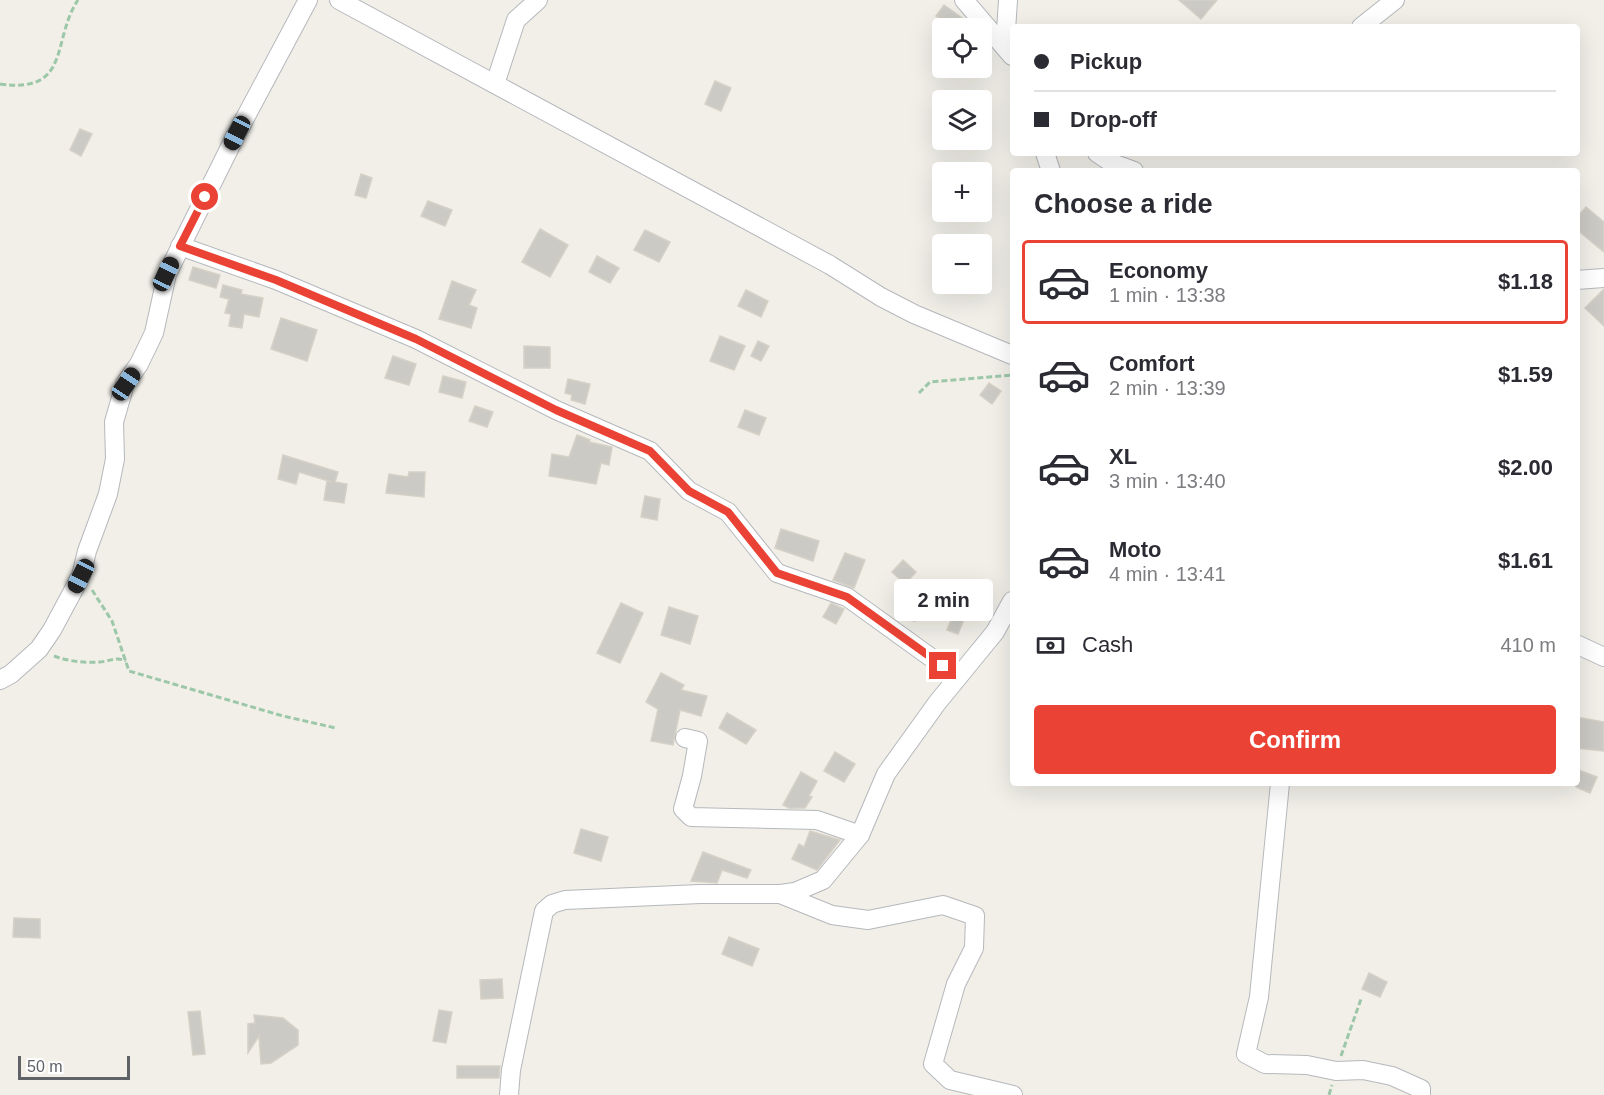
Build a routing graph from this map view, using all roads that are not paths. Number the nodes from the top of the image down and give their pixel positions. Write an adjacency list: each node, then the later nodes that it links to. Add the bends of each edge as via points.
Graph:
1 (308, 0): 12 (street)
2 (339, 0): 9 (street)
3 (538, 0): 9 (street, via 516,20)
4 (964, 0): 8 (street)
5 (1008, 0): 8 (street)
6 (1395, 0): 7 (street)
7 (1365, 24)
8 (1009, 51)
9 (495, 84): 15 (street, via 914,314)
10 (1102, 156): 11 (street, via 1112,163)
11 (1134, 164)
12 (180, 246): 19 (street, via 276,280 416,339 556,410 650,451 689,491 728,512 777,573 847,597); 20 (street, via 166,274 154,333 126,384 114,422 115,459 108,494 83,569 39,649)
13 (1604, 278): 14 (street)
14 (1580, 280)
15 (1010, 354)
16 (1010, 604): 19 (street, via 994,632)
17 (1580, 646): 18 (street)
18 (1604, 657)
19 (958, 677): 23 (street, via 886,774)
20 (0, 680)
21 (685, 738): 23 (street, via 698,741 683,809 691,817 817,820)
22 (1280, 786): 27 (street, via 1262,976 1246,1054 1265,1064 1363,1070 1392,1076 1421,1089)
23 (860, 835): 24 (street, via 823,880)
24 (780, 894): 25 (street, via 700,894 565,900 552,904 544,911 540,925); 26 (street, via 832,915 868,920 943,905 975,916 974,948 956,984 933,1064 951,1080)
25 (509, 1095)
26 (1013, 1095)
27 (1421, 1095)

